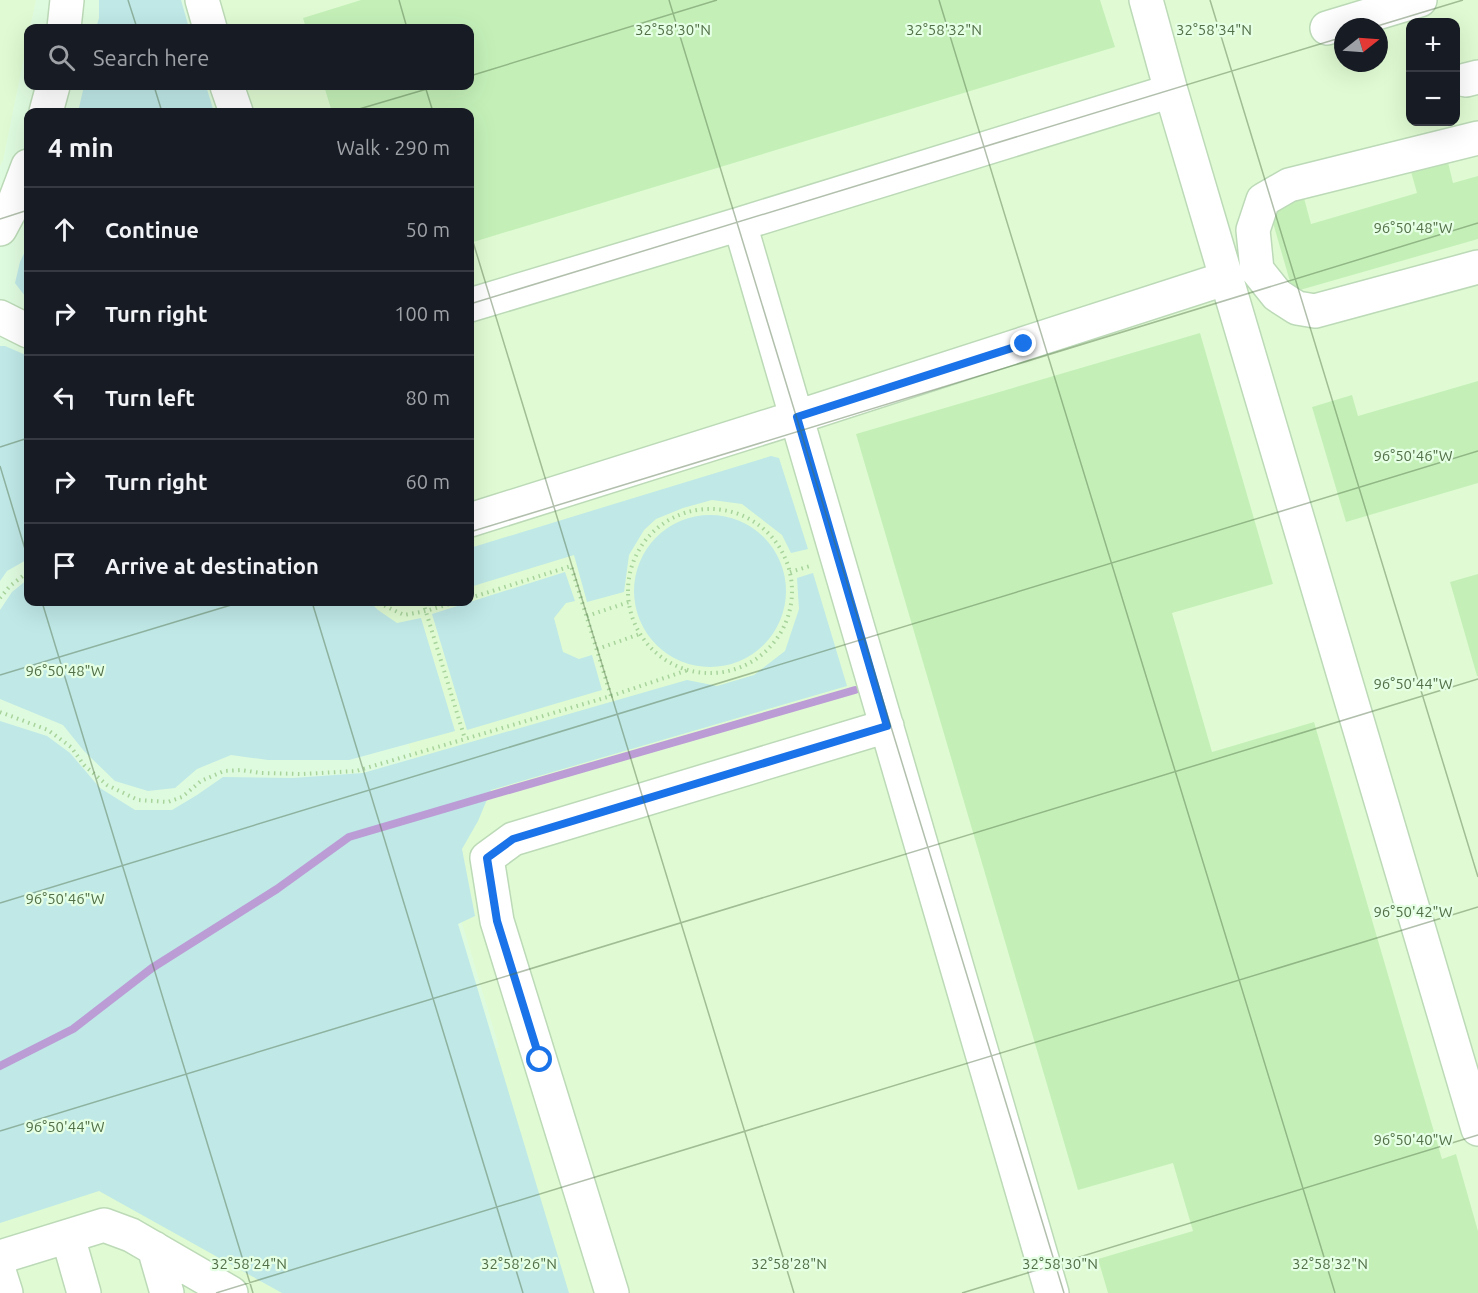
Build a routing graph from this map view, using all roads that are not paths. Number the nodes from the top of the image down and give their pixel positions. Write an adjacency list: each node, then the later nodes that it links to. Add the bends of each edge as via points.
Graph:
1 (67, 0): 5 (street)
2 (202, 0): 6 (street)
3 (1146, 0): 10 (street)
4 (1420, 0): 7 (street)
5 (64, 24)
6 (209, 24)
7 (1327, 28)
8 (52, 90): 11 (street)
9 (228, 90): 12 (street)
10 (1171, 91): 15 (street); 18 (street)
11 (47, 108)
12 (235, 108)
13 (1478, 138): 17 (street, via 1288,185 1263,200 1253,230 1257,270 1277,295 1297,308 1315,311)
14 (24, 177): 16 (street)
15 (740, 224): 19 (street); 22 (street)
16 (0, 229)
17 (1478, 267)
18 (1227, 278): 22 (street); 25 (street)
19 (474, 304)
20 (0, 317): 21 (street)
21 (24, 329)
22 (797, 417): 23 (street); 24 (street)
23 (474, 519)
24 (887, 726): 34 (street, via 513,839 487,858 497,921); 35 (street)
25 (1478, 1129)
26 (68, 1237): 27 (street, via 104,1225); 28 (street); 31 (street)
27 (154, 1248): 32 (street); 33 (street)
28 (0, 1257)
29 (0, 1274): 30 (street)
30 (6, 1293)
31 (84, 1293)
32 (167, 1293)
33 (231, 1293)
34 (612, 1293)
35 (1052, 1293)

